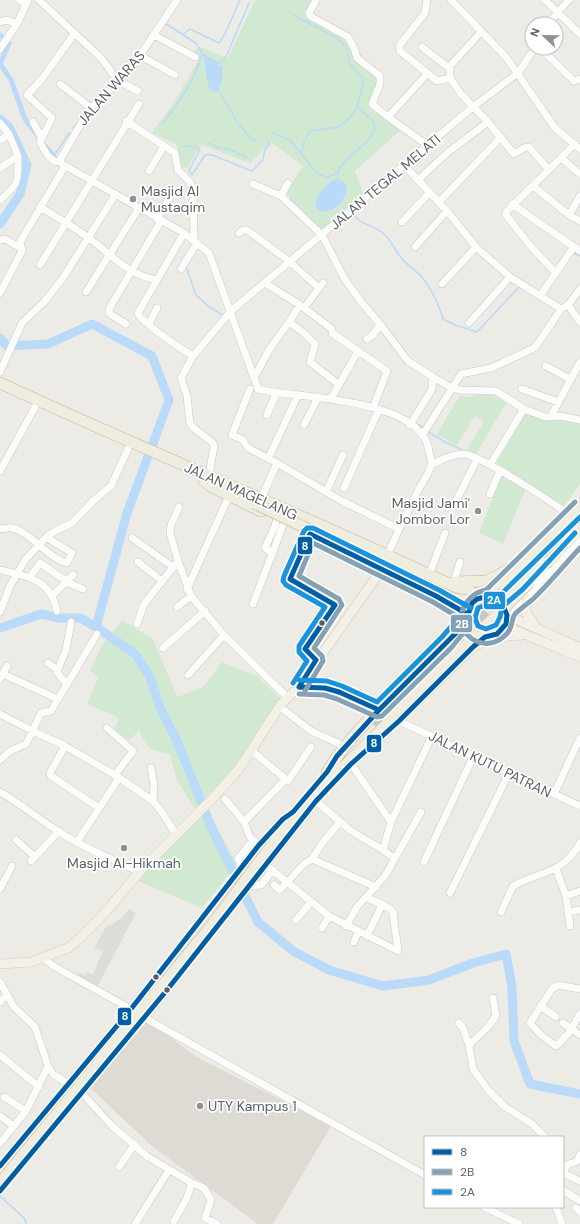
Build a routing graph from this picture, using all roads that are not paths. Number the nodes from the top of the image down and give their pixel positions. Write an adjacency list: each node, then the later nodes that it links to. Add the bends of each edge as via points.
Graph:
1 (19, 0): 8 (street)
2 (39, 0): 15 (street)
3 (177, 0): 17 (street, JALAN WARAS)
4 (316, 0): 36 (street, via 310,16 348,37 354,45 357,58 380,76 380,84 372,104)
5 (427, 0): 26 (street, via 425,13 399,48 400,52)
6 (545, 0): 10 (street)
7 (569, 0): 10 (street)
8 (27, 2): 13 (street)
9 (456, 2): 14 (street)
10 (557, 13): 11 (street); 16 (street)
11 (555, 16)
12 (0, 22): 13 (street, via 8,20)
13 (17, 24): 18 (street)
14 (481, 32): 24 (street); 25 (street)
15 (74, 34): 30 (street, via 101,58); 44 (street, via 42,79 27,95 52,118)
16 (580, 34)
17 (154, 35): 20 (street, JALAN WARAS); 23 (street)
18 (1, 47)
19 (422, 47): 24 (street)
20 (141, 56): 27 (street); 30 (street, JALAN WARAS)
21 (530, 56): 25 (street, JALAN TEGAL MELATI)
22 (548, 56): 29 (street, via 574,81)
23 (194, 57)
24 (449, 68): 28 (street)
25 (518, 73): 34 (street, JALAN TEGAL MELATI); 47 (street, via 555,128)
26 (427, 74): 28 (street, via 437,81); 36 (street)
27 (175, 75)
28 (450, 78): 34 (street, via 461,94)
29 (580, 79)
30 (118, 81): 32 (street); 35 (street, JALAN WARAS)
31 (60, 84): 35 (street)
32 (138, 91)
33 (139, 104): 37 (street)
34 (474, 106): 39 (street); 45 (street, JALAN TEGAL MELATI)
35 (91, 108): 50 (street, JALAN WARAS, via 75,131)
36 (388, 117): 45 (street)
37 (126, 121): 46 (street); 57 (street)
38 (33, 122): 44 (street)
39 (488, 122): 42 (street); 56 (street, via 447,153)
40 (0, 123): 41 (street)
41 (9, 134): 43 (street); 48 (street)
42 (501, 137): 53 (street, via 514,154 526,146 529,147); 67 (street)
43 (0, 140)
44 (40, 140): 50 (street, via 53,161)
45 (427, 145): 51 (street, JALAN TEGAL MELATI)
46 (164, 146): 54 (street); 82 (street, via 175,153 178,170 192,185)
47 (577, 146): 49 (street)
48 (18, 156): 52 (street); 66 (street, via 16,185)
49 (561, 158): 53 (street); 55 (street)
50 (62, 162): 57 (street); 69 (street, JALAN WARAS)
51 (404, 165): 56 (street); 79 (street, JALAN TEGAL MELATI)
52 (0, 168)
53 (549, 170): 60 (street)
54 (149, 171)
55 (580, 174)
56 (418, 180): 61 (street)
57 (92, 182): 63 (street); 76 (street)
58 (288, 183): 64 (street)
59 (253, 184): 64 (street)
60 (533, 186): 68 (street); 72 (street)
61 (430, 192): 67 (street); 75 (street)
62 (172, 193): 73 (street)
63 (115, 195): 70 (street); 80 (street)
64 (280, 196): 79 (street)
65 (580, 196): 72 (street)
66 (0, 200)
67 (439, 202): 71 (street)
68 (512, 204): 86 (street); 92 (street, via 506,215)
69 (40, 208): 76 (street); 85 (street, JALAN WARAS, via 20,242)
70 (139, 208): 73 (street); 87 (street)
71 (447, 211): 83 (street); 84 (street)
72 (569, 215): 74 (street)
73 (159, 220): 77 (street); 91 (street)
74 (580, 221)
75 (402, 222)
76 (66, 223): 80 (street); 89 (street)
77 (184, 233): 82 (street); 94 (street)
78 (239, 233): 88 (street, via 247,230)
79 (322, 235): 88 (street, JALAN TEGAL MELATI); 111 (street, via 344,278)
80 (89, 238): 87 (street); 117 (street, via 44,302 20,327)
81 (0, 240): 85 (street, via 5,239)
82 (196, 242): 90 (street); 105 (street, via 209,253)
83 (476, 247): 93 (street); 96 (street)
84 (415, 248)
85 (22, 249): 99 (street, JALAN WARAS)
86 (576, 249): 92 (street)
87 (111, 256): 91 (street); 98 (street)
88 (290, 262): 95 (street, JALAN TEGAL MELATI); 102 (street, via 321,286)
89 (40, 265)
90 (181, 269)
91 (130, 271): 94 (street); 109 (street, via 108,311)
92 (556, 273): 100 (street)
93 (510, 277): 100 (street); 108 (street)
94 (157, 280): 110 (street, via 138,313)
95 (265, 283): 102 (street); 105 (street, JALAN TEGAL MELATI)
96 (442, 284)
97 (580, 289): 101 (street)
98 (86, 292)
99 (0, 293)
100 (540, 296): 104 (street)
101 (568, 305): 104 (street); 107 (street)
102 (302, 306): 106 (street); 113 (street, via 332,329 332,333)
103 (156, 308): 110 (street)
104 (561, 309): 124 (street, via 532,350 491,368 461,374)
105 (231, 311): 114 (street, JALAN TEGAL MELATI); 119 (street)
106 (288, 322): 119 (street); 122 (street, via 315,344 310,362)
107 (580, 322)
108 (469, 323)
109 (126, 324)
110 (149, 324): 114 (street)
111 (380, 324): 112 (street); 118 (street, via 408,361)
112 (367, 339)
113 (358, 351): 122 (street); 133 (street, via 387,372)
114 (193, 356): 150 (street, JALAN TEGAL MELATI, via 183,372 182,382 187,396 190,424 214,446)
115 (580, 362): 120 (street)
116 (546, 366): 120 (street)
117 (0, 372)
118 (433, 377): 124 (street); 138 (street, via 432,389)
119 (254, 378): 127 (street, via 258,389)
120 (570, 379): 131 (street)
121 (0, 383): 141 (highway, JALAN MAGELANG)
122 (338, 384): 130 (street)
123 (250, 388): 143 (street, via 232,435)
124 (452, 388): 134 (street, via 471,392 496,391); 140 (street)
125 (522, 388): 131 (street)
126 (0, 390): 132 (highway, JALAN MAGELANG)
127 (276, 394): 128 (street); 135 (street)
128 (298, 395): 129 (street); 143 (street)
129 (318, 397): 130 (street); 139 (street)
130 (331, 399): 133 (street)
131 (558, 402): 136 (street)
132 (35, 406): 141 (highway, JALAN MAGELANG); 148 (street)
133 (376, 408): 138 (street); 151 (street)
134 (524, 409): 136 (street, via 545,417); 147 (street)
135 (267, 415)
136 (551, 416): 137 (street)
137 (580, 420)
138 (410, 424): 140 (street)
139 (304, 425)
140 (423, 434): 146 (street, via 429,448)
141 (135, 450): 150 (highway, JALAN MAGELANG); 165 (street, via 111,486 72,523)
142 (343, 455): 152 (street)
143 (268, 459): 145 (street)
144 (477, 460): 146 (street, via 461,454 444,458); 147 (street); 156 (street)
145 (277, 463): 152 (street); 155 (street)
146 (431, 465): 162 (street)
147 (490, 465): 149 (street)
148 (0, 471)
149 (500, 471): 153 (street); 159 (street)
150 (206, 478): 154 (highway, JALAN MAGELANG, via 207,484); 155 (highway)
151 (344, 488)
152 (326, 492): 162 (street)
153 (490, 494)
154 (229, 496): 160 (highway, JALAN MAGELANG); 186 (street)
155 (257, 501): 169 (highway, JALAN MAGELANG); 171 (highway, bridge, via 453,599 470,601 496,598 506,594)
156 (456, 501)
157 (179, 507): 174 (street, via 170,533)
158 (580, 507): 159 (highway)
159 (571, 516): 170 (highway)
160 (281, 520): 175 (highway, JALAN MAGELANG); 192 (street, via 283,525)
161 (0, 529): 168 (street, via 16,529)
162 (399, 529): 169 (street)
163 (580, 529): 171 (highway)
164 (445, 533): 179 (street)
165 (46, 537): 168 (street); 168 (street, via 72,553 68,562 65,563)
166 (132, 538): 174 (street)
167 (580, 538): 187 (street)
168 (38, 546): 177 (street)
169 (387, 556): 179 (highway, JALAN MAGELANG)
170 (527, 560): 180 (highway); 184 (highway, via 487,580)
171 (550, 561): 246 (highway, bridge)
172 (138, 562): 182 (street)
173 (460, 562): 184 (street)
174 (175, 564): 182 (street); 186 (street)
175 (382, 568): 191 (highway, JALAN MAGELANG); 219 (main road)
176 (0, 570): 177 (street)
177 (16, 574): 181 (street); 197 (street)
178 (73, 575): 183 (street)
179 (431, 576): 184 (highway, JALAN MAGELANG)
180 (509, 577): 187 (street, via 515,590); 190 (highway)
181 (30, 578): 183 (street, via 40,563); 188 (street, via 43,584)
182 (162, 581): 201 (street, via 144,604)
183 (66, 582): 185 (street); 188 (street)
184 (451, 584): 190 (highway, JALAN MAGELANG); 191 (highway)
185 (83, 589)
186 (187, 589): 189 (street)
187 (526, 595): 199 (street); 202 (main road, via 526,612)
188 (52, 596): 195 (street)
189 (191, 596): 194 (street); 196 (street)
190 (486, 596): 198 (highway, via 472,603); 199 (highway, via 498,600)
191 (441, 599): 193 (highway, JALAN MAGELANG)
192 (253, 604)
193 (453, 605): 198 (highway, JALAN MAGELANG); 208 (highway, via 457,611 457,626)
194 (178, 607)
195 (57, 611)
196 (205, 611): 205 (street); 210 (street)
197 (0, 612)
198 (467, 616): 203 (highway); 207 (highway, via 473,631)
199 (506, 617): 202 (main road); 206 (main road); 207 (highway, via 497,634)
200 (71, 622): 215 (street, via 66,650)
201 (137, 624)
202 (538, 629): 211 (main road)
203 (456, 633): 208 (highway); 209 (street, via 466,635)
204 (97, 634): 218 (street)
205 (224, 635): 216 (street); 220 (street)
206 (526, 635): 209 (main road, via 496,637); 212 (main road)
207 (486, 636): 209 (street)
208 (447, 642): 223 (highway)
209 (474, 646): 225 (street)
210 (163, 648)
211 (580, 648)
212 (580, 658)
213 (48, 663): 215 (street)
214 (7, 666): 217 (street)
215 (58, 670): 218 (street, via 57,674)
216 (188, 675)
217 (1, 677): 221 (street)
218 (67, 685): 221 (street)
219 (299, 687): 220 (main road); 223 (street, via 325,688 339,692)
220 (288, 698): 222 (main road)
221 (58, 699): 228 (street, via 50,712 40,713)
222 (280, 707): 233 (street, via 311,731); 234 (main road)
223 (379, 710): 233 (highway)
224 (0, 714): 228 (street)
225 (399, 721): 229 (street, JALAN KUTU PATRAN); 237 (street)
226 (373, 724): 239 (highway)
227 (107, 728): 241 (street, via 133,751)
228 (33, 732): 231 (street); 236 (street, via 24,746 10,751)
229 (432, 736): 235 (street, JALAN KUTU PATRAN); 254 (street)
230 (580, 738): 244 (street)
231 (65, 746): 241 (street); 249 (street, via 50,773 51,776)
232 (310, 747): 242 (street, via 289,781)
233 (344, 748): 239 (highway)
234 (252, 751): 242 (street); 256 (main road, via 213,798)
235 (473, 756): 240 (street, JALAN KUTU PATRAN); 264 (street)
236 (0, 760)
237 (351, 764): 246 (street); 254 (street)
238 (151, 768): 247 (street)
239 (327, 772): 250 (highway)
240 (509, 773): 244 (street, JALAN KUTU PATRAN); 275 (street)
241 (117, 777): 247 (street); 249 (street)
242 (285, 780): 252 (street)
243 (0, 792): 255 (street, via 25,806)
244 (554, 794): 248 (street, JALAN KUTU PATRAN)
245 (225, 799): 252 (street)
246 (314, 799): 253 (street); 265 (highway, via 293,819)
247 (153, 801): 256 (street)
248 (580, 806)
249 (99, 808): 258 (street)
250 (292, 812): 259 (street); 265 (highway)
251 (421, 812): 263 (street)
252 (244, 822): 259 (street)
253 (340, 822): 261 (street); 262 (street)
254 (391, 822): 261 (street)
255 (59, 831): 257 (street, via 33,859); 258 (street)
256 (176, 834): 269 (main road)
257 (16, 840)
258 (77, 842): 269 (street)
259 (256, 842): 265 (street); 268 (street, via 238,859 252,886 261,885)
260 (580, 843): 267 (street, via 568,861)
261 (383, 850): 263 (street)
262 (312, 859): 270 (street); 272 (street)
263 (396, 859): 272 (street)
264 (424, 862)
265 (257, 865): 268 (street); 291 (highway, bridge)
266 (12, 866): 273 (street)
267 (556, 869): 276 (street); 281 (street, via 513,886)
268 (273, 870): 270 (street)
269 (140, 872): 292 (main road, via 76,942)
270 (287, 883): 271 (street, via 280,890); 278 (street)
271 (274, 885)
272 (376, 887): 277 (street)
273 (0, 889)
274 (580, 891): 276 (street)
275 (450, 893)
276 (566, 896): 282 (street)
277 (366, 897): 279 (street); 285 (street)
278 (311, 902): 283 (street); 284 (street)
279 (385, 906): 289 (street); 289 (street, via 393,912 399,949 397,952)
280 (580, 910): 282 (street)
281 (500, 912)
282 (569, 912): 286 (street)
283 (329, 916): 285 (street); 287 (street)
284 (296, 920)
285 (346, 926): 288 (street)
286 (570, 926)
287 (322, 928)
288 (358, 932): 289 (street); 290 (street)
289 (367, 936)
290 (354, 942)
291 (195, 944): 300 (street); 303 (street); 326 (highway)
292 (43, 958): 293 (main road, via 21,964); 300 (street)
293 (0, 964)
294 (0, 982): 296 (street)
295 (580, 989): 299 (street, via 558,985)
296 (7, 996): 298 (street); 310 (street, via 37,1031)
297 (494, 998): 308 (street, via 497,1013 494,1020)
298 (0, 1002)
299 (540, 1006): 302 (street); 306 (street, via 530,1023 554,1045 559,1044)
300 (131, 1009): 311 (street)
301 (580, 1014): 306 (street)
302 (556, 1017)
303 (145, 1018): 313 (street); 327 (street)
304 (459, 1023): 308 (street)
305 (563, 1023): 306 (street)
306 (571, 1028): 307 (street)
307 (580, 1035)
308 (469, 1045): 318 (street, via 473,1068 488,1090 504,1106 532,1124)
309 (0, 1055): 312 (street)
310 (48, 1066): 311 (street, via 53,1074); 312 (street)
311 (68, 1084): 326 (street)
312 (39, 1087): 315 (street)
313 (82, 1093): 320 (street, via 112,1126); 326 (street)
314 (4, 1097): 315 (street)
315 (26, 1111): 317 (street)
316 (0, 1116): 317 (street)
317 (14, 1126): 319 (street)
318 (544, 1136)
319 (0, 1143)
320 (135, 1144): 322 (street); 323 (street, via 151,1160)
321 (579, 1160): 324 (street, via 567,1165)
322 (119, 1167)
323 (169, 1170): 329 (street); 337 (street)
324 (564, 1171)
325 (564, 1174): 328 (street)
326 (3, 1175): 330 (street)
327 (424, 1175)
328 (580, 1182)
329 (192, 1183): 335 (street); 336 (street, via 204,1188 209,1196)
330 (0, 1191)
331 (564, 1191): 332 (street)
332 (580, 1201)
333 (486, 1208): 339 (street)
334 (556, 1208): 340 (street)
335 (174, 1221)
336 (203, 1221): 338 (street)
337 (135, 1224)
338 (216, 1224)
339 (519, 1224)
340 (562, 1224)

